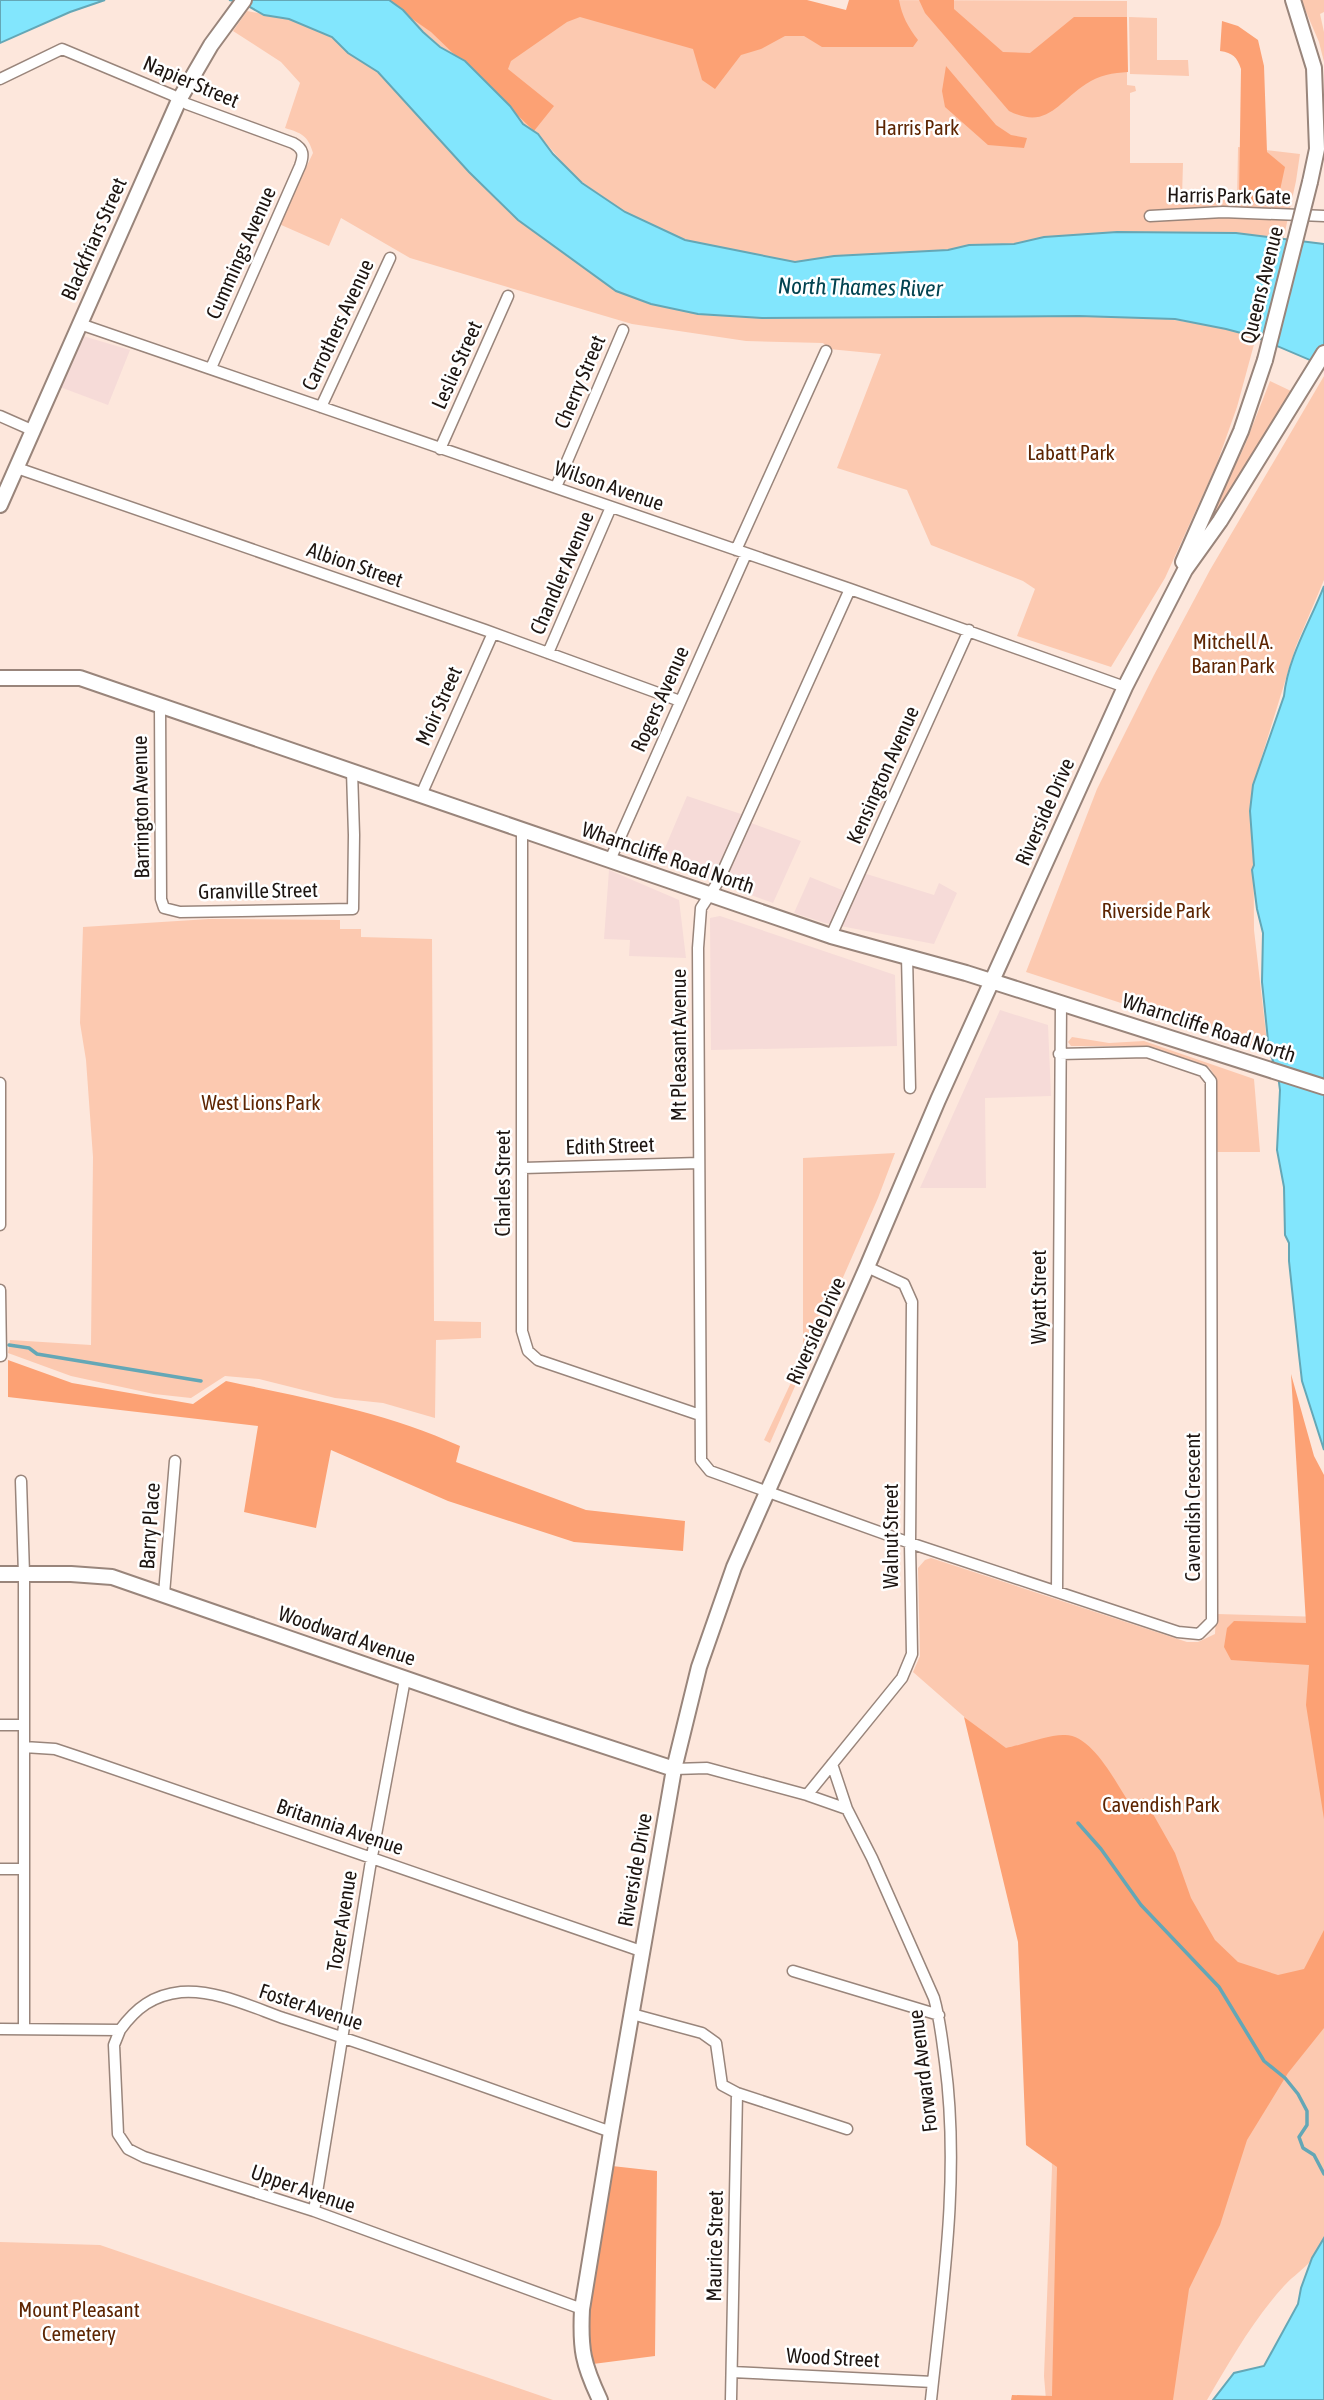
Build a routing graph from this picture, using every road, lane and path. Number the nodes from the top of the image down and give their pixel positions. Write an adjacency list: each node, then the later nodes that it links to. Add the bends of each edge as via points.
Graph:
1 (1293, 0): 24 (main road, Queens Avenue, bridge, via 1314,68 1317,149 1265,360 1241,431 1183,562)
2 (240, 5): 4 (main road, Blackfriars Street)
3 (0, 79): 4 (street, Napier Street, via 62,49)
4 (179, 100): 5 (street, Napier Street, via 293,143); 10 (main road, Blackfriars Street)
5 (303, 152): 14 (street, Cummings Avenue)
6 (1150, 216): 7 (street, Harris Park Gate, via 1223,212)
7 (1324, 216)
8 (390, 258): 15 (street, Carrothers Avenue)
9 (508, 296): 18 (street, Leslie Street)
10 (80, 324): 14 (street, Wilson Avenue); 17 (main road, Blackfriars Street)
11 (623, 330): 20 (street, Cherry Street)
12 (826, 351): 23 (street, Rogers Avenue)
13 (1324, 353): 24 (main road, Riverside Drive)
14 (211, 368): 15 (street, Wilson Avenue)
15 (321, 407): 18 (street, Wilson Avenue)
16 (0, 416): 17 (street)
17 (34, 431): 19 (main road, Blackfriars Street)
18 (440, 449): 20 (street, Wilson Avenue)
19 (17, 468): 21 (main road, Blackfriars Street); 27 (street, Albion Street)
20 (556, 487): 22 (street, Wilson Avenue)
21 (0, 505)
22 (611, 507): 23 (street, Wilson Avenue); 28 (street, Chandler Avenue)
23 (741, 552): 25 (street, Wilson Avenue); 31 (street, Rogers Avenue)
24 (1185, 570): 30 (main road, Riverside Drive)
25 (850, 589): 26 (street, Wilson Avenue); 37 (street, Mt Pleasant Avenue, via 718,882)
26 (969, 630): 30 (street, Wilson Avenue); 39 (street, Kensington Avenue)
27 (493, 633): 28 (street, Albion Street); 34 (street, Moir Street)
28 (548, 653): 31 (street, Albion Street)
29 (0, 678): 32 (main road, Wharncliffe Road North, via 80,678)
30 (1125, 687): 41 (main road, Riverside Drive)
31 (680, 701): 36 (street, Rogers Avenue)
32 (160, 706): 33 (main road, Wharncliffe Road North); 38 (street, Barrington Avenue)
33 (352, 771): 34 (main road, Wharncliffe Road North); 38 (street, Granville Street, via 353,909 180,912)
34 (421, 795): 35 (main road, Wharncliffe Road North)
35 (522, 829): 36 (main road, Wharncliffe Road North); 49 (street, Charles Street)
36 (610, 860): 37 (main road, Wharncliffe Road North)
37 (708, 894): 39 (main road, Wharncliffe Road North); 48 (street, Mt Pleasant Avenue, via 701,908 698,948)
38 (164, 908)
39 (831, 936): 40 (main road, Wharncliffe Road North)
40 (907, 956): 41 (main road, Wharncliffe Road North); 46 (street)
41 (992, 982): 42 (main road, Wharncliffe Road North); 51 (main road, Riverside Drive)
42 (1061, 1003): 43 (street, Wyatt Street); 45 (main road, Wharncliffe Road North)
43 (1059, 1054): 61 (street, Wyatt Street); 61 (street, Cavendish Crescent, via 1147,1052 1203,1071 1211,1081 1212,1621 1199,1634 1178,1632)
44 (0, 1083): 47 (street)
45 (1324, 1087)
46 (910, 1088)
47 (0, 1125): 50 (street)
48 (699, 1163): 49 (street, Edith Street); 54 (street, Mt Pleasant Avenue)
49 (523, 1168): 54 (street, Charles Street, via 522,1331 528,1351 538,1360)
50 (0, 1225)
51 (867, 1267): 57 (main road, Riverside Drive); 58 (street, Walnut Street, via 905,1284 912,1302)
52 (0, 1290): 53 (street)
53 (1, 1356)
54 (700, 1415): 57 (street, Mt Pleasant Avenue, via 701,1460 710,1471)
55 (174, 1461): 62 (street, Barry Place)
56 (21, 1481): 60 (street)
57 (767, 1493): 58 (street, Cavendish Crescent); 68 (main road, Riverside Drive, via 734,1567 699,1667)
58 (910, 1543): 61 (street, Cavendish Crescent); 67 (street, Walnut Street, via 912,1654 902,1678)
59 (0, 1574): 60 (main road, Woodward Avenue)
60 (24, 1574): 62 (main road, Woodward Avenue, via 112,1577); 65 (street)
61 (1057, 1592)
62 (164, 1594): 63 (main road, Woodward Avenue)
63 (405, 1679): 68 (main road, Woodward Avenue); 71 (street, Tozer Avenue)
64 (0, 1725): 65 (street)
65 (24, 1725): 66 (street)
66 (24, 1747): 71 (street, Britannia Avenue, via 55,1749); 73 (street)
67 (832, 1764): 69 (street, Walnut Street); 70 (street, Forward Avenue)
68 (674, 1769): 69 (street, via 707,1768); 74 (main road, Riverside Drive)
69 (807, 1795): 70 (street)
70 (847, 1809): 77 (street, Forward Avenue)
71 (372, 1858): 74 (street, Britannia Avenue); 81 (street, Tozer Avenue)
72 (0, 1869): 73 (street)
73 (24, 1869): 79 (street)
74 (641, 1951): 76 (main road, Riverside Drive)
75 (793, 1971): 77 (street)
76 (632, 2014): 82 (street, via 702,2033 716,2043 722,2085); 84 (main road, Riverside Drive)
77 (939, 2015): 88 (street, Forward Avenue, via 949,2093 951,2188)
78 (0, 2029): 79 (street)
79 (23, 2029): 80 (street)
80 (120, 2030): 81 (street, Foster Avenue, via 134,2011 153,1998 182,1992 214,1995); 85 (street, Upper Avenue, via 114,2045 118,2134 128,2150)
81 (342, 2036): 84 (street, Foster Avenue); 85 (street, Tozer Avenue)
82 (737, 2093): 83 (street); 87 (street, Maurice Street)
83 (847, 2129)
84 (611, 2132): 86 (main road, Riverside Drive)
85 (314, 2211): 86 (street, Upper Avenue)
86 (582, 2309): 89 (main road, Riverside Drive, via 583,2361)
87 (732, 2372): 88 (street, Wood Street); 90 (street, Maurice Street)
88 (933, 2382): 91 (street, Forward Avenue)
89 (600, 2400)
90 (731, 2400)
91 (931, 2400)

